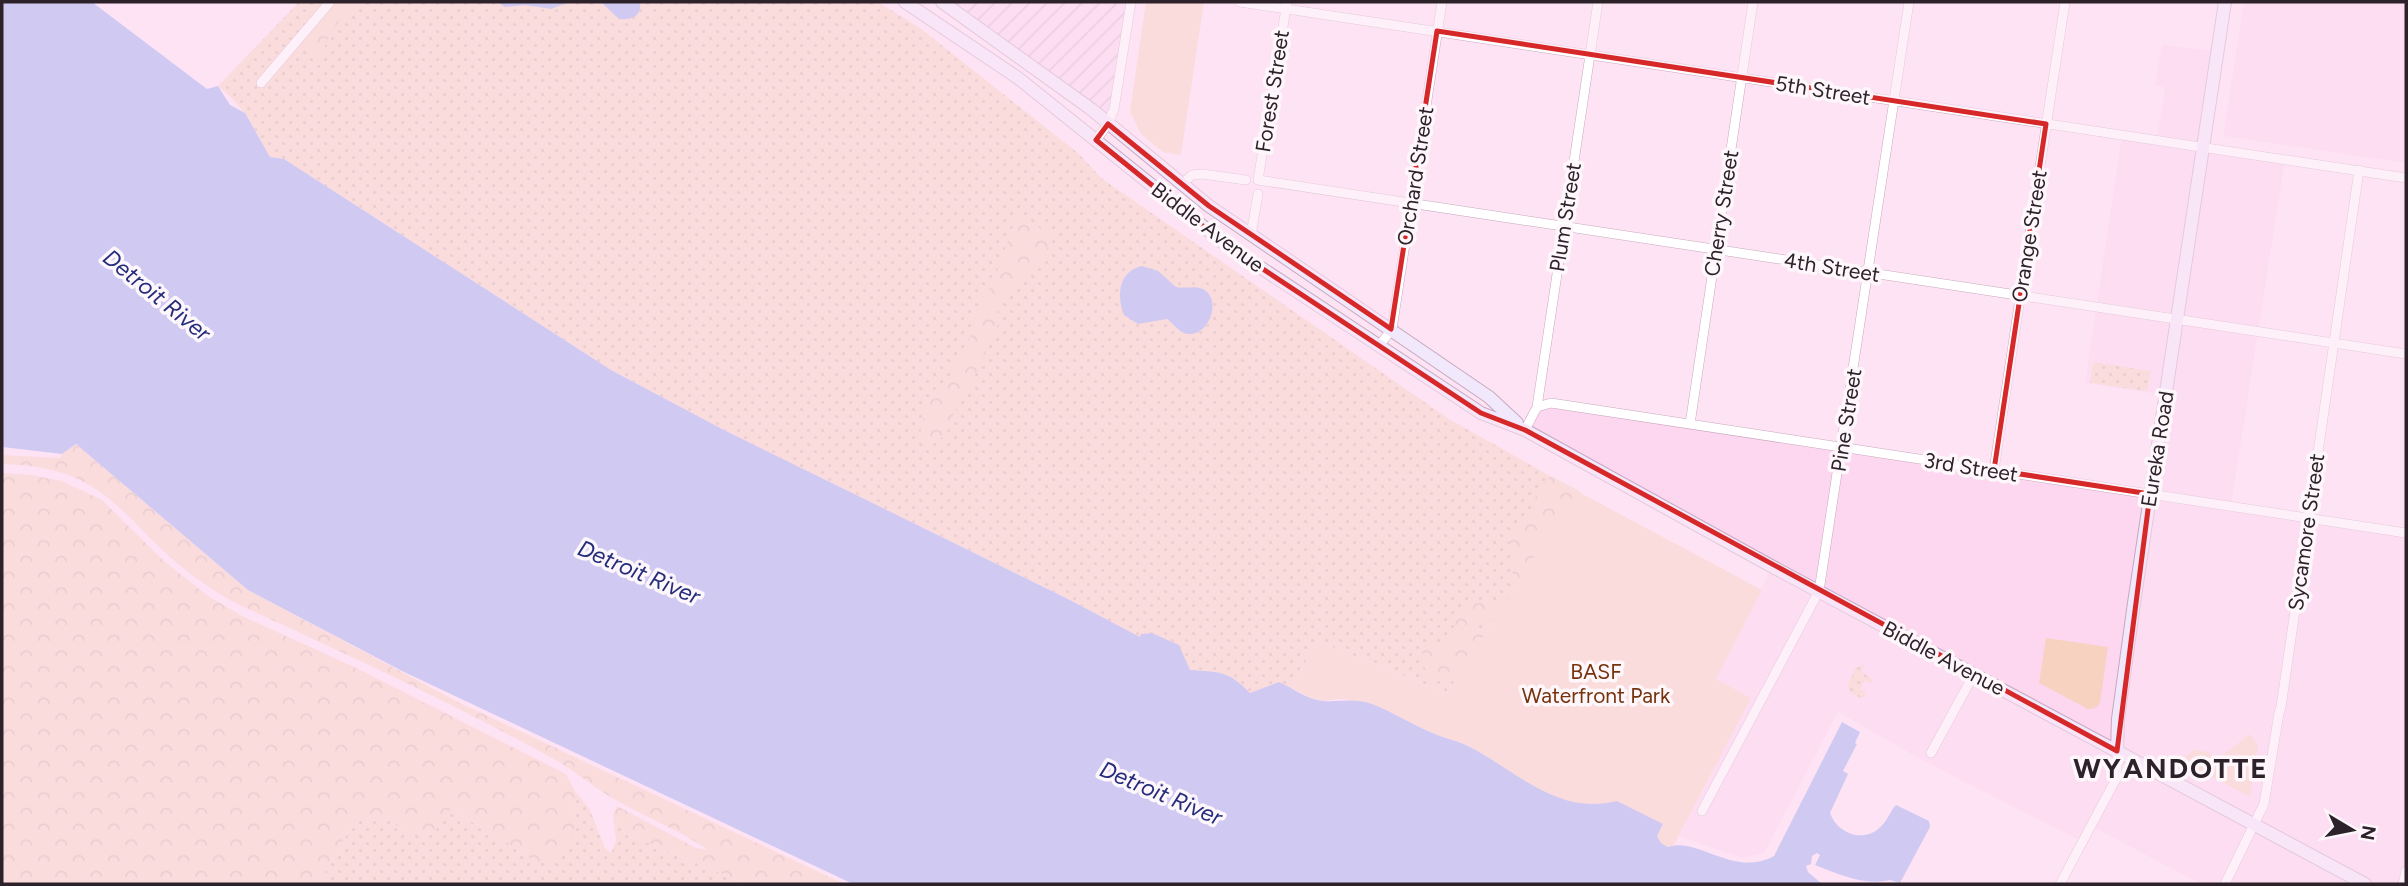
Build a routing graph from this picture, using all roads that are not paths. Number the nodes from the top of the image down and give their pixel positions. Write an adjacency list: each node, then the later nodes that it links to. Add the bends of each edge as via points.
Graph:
1 (330, 2): 16 (street)
2 (905, 2): 20 (main road, Biddle Avenue, via 1018,78)
3 (942, 2): 18 (main road, Biddle Avenue)
4 (1130, 2): 18 (street)
5 (1240, 2): 12 (street, 5th Street)
6 (1442, 2): 13 (street, Orchard Street)
7 (1598, 2): 14 (street, Plum Street)
8 (1754, 2): 15 (street, Cherry Street)
9 (1909, 2): 17 (street, Pine Street)
10 (2065, 2): 19 (street, Orange Street)
11 (2225, 2): 21 (main road, Eureka Road)
12 (1286, 5): 13 (street, 5th Street); 25 (street, Forest Street)
13 (1437, 31): 14 (street, 5th Street); 28 (street, Orchard Street)
14 (1590, 54): 15 (street, 5th Street); 29 (street, Plum Street)
15 (1742, 77): 17 (street, 5th Street); 31 (street, Cherry Street)
16 (261, 83)
17 (1894, 101): 19 (street, 5th Street); 32 (street, Pine Street)
18 (1108, 124): 20 (street); 26 (main road, Biddle Avenue)
19 (2046, 124): 21 (street, 5th Street); 33 (street, Orange Street)
20 (1096, 140): 37 (main road, Biddle Avenue, via 1225,244)
21 (2203, 148): 22 (street, 5th Street); 34 (main road, Eureka Road)
22 (2359, 170): 23 (street, 5th Street); 36 (street, Sycamore Street)
23 (2406, 178)
24 (1246, 180): 26 (street, via 1202,174 1192,175)
25 (1258, 180): 28 (street, 4th Street)
26 (1182, 184): 30 (main road, Biddle Avenue)
27 (1258, 194): 30 (street)
28 (1412, 204): 29 (street, 4th Street); 35 (street, Orchard Street)
29 (1563, 226): 31 (street, 4th Street); 39 (street, Plum Street)
30 (1251, 235): 35 (main road, Biddle Avenue)
31 (1716, 250): 32 (street, 4th Street); 40 (street, Cherry Street)
32 (1868, 272): 33 (street, 4th Street); 42 (street, Pine Street)
33 (2020, 296): 34 (street, 4th Street); 43 (street, Orange Street)
34 (2176, 319): 36 (street, 4th Street); 44 (main road, Eureka Road)
35 (1392, 329): 37 (street, Orchard Street); 41 (main road, Biddle Avenue, via 1489,397)
36 (2333, 343): 38 (street, 4th Street); 45 (street, Sycamore Street)
37 (1379, 346): 41 (main road, Biddle Avenue, via 1481,413)
38 (2406, 354)
39 (1537, 407): 40 (street, 3rd Street, via 1551,403); 41 (street, Plum Street)
40 (1690, 424): 42 (street, 3rd Street)
41 (1525, 430): 47 (main road, Biddle Avenue)
42 (1842, 447): 43 (street, 3rd Street); 47 (street, Pine Street)
43 (1994, 470): 44 (street, 3rd Street)
44 (2150, 494): 45 (street, 3rd Street); 49 (main road, Eureka Road)
45 (2308, 518): 46 (street, 3rd Street); 52 (street, Sycamore Street, via 2283,694)
46 (2406, 533)
47 (1819, 591): 48 (main road, Biddle Avenue); 51 (street, Pine Street)
48 (1974, 674): 49 (main road, Biddle Avenue); 50 (street)
49 (2117, 751): 52 (main road, Biddle Avenue); 54 (street, Eureka Road, via 2117,777)
50 (1931, 753)
51 (1702, 811)
52 (2255, 825): 55 (street, Sycamore Street); 56 (main road, Biddle Avenue)
53 (2406, 871): 57 (street)
54 (2060, 884)
55 (2225, 884)
56 (2365, 884)
57 (2403, 884)

